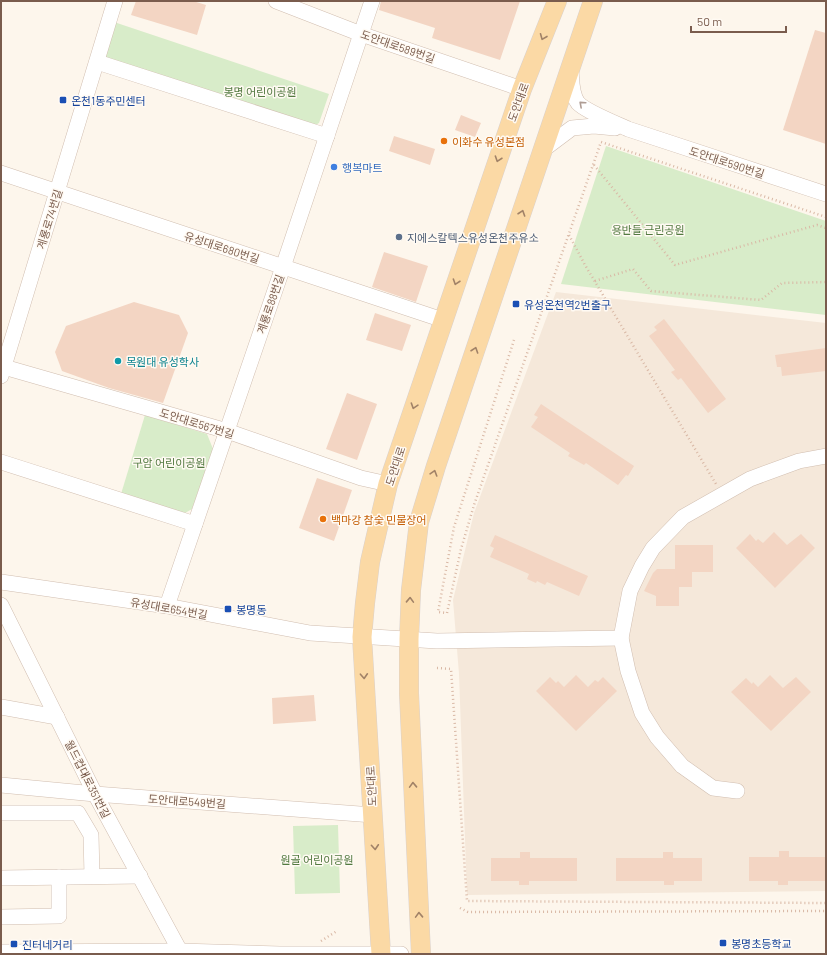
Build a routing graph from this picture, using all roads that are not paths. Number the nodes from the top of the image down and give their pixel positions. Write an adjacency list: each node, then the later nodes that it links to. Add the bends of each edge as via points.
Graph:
1 (115, 1): 7 (street, 계룡로74번길)
2 (276, 1): 6 (street, 도안대로589번길)
3 (372, 1): 6 (street, 계룡로88번길)
4 (557, 1): 9 (main road, 도안대로, one-way to 9)
5 (593, 1): 8 (main road)
6 (361, 34): 9 (street, 도안대로589번길); 11 (street, 계룡로88번길)
7 (96, 62): 11 (street); 14 (street, 계룡로74번길)
8 (571, 68): 10 (street, one-way to 8, via 578,103); 12 (main road)
9 (522, 89): 17 (main road, 도안대로, one-way to 17)
10 (628, 129): 12 (street, via 594,126 572,128); 15 (street, 도안대로590번길)
11 (327, 136): 16 (street, 계룡로88번길)
12 (544, 149): 29 (main road, one-way to 12, via 411,590 419,522)
13 (2, 177): 14 (street, 유성대로680번길)
14 (57, 192): 16 (street, 유성대로680번길); 18 (street, 계룡로74번길)
15 (826, 194)
16 (283, 267): 17 (street, 유성대로680번길); 19 (street, 계룡로88번길)
17 (443, 320): 22 (main road, 도안대로, one-way to 22)
18 (2, 372): 19 (street, 도안대로567번길)
19 (227, 431): 22 (street, 도안대로567번길, via 361,478); 23 (street, 계룡로88번길)
20 (826, 456): 28 (street, via 799,462 750,479 683,517 652,548 642,566 630,591)
21 (1, 462): 23 (street)
22 (388, 484): 27 (main road, 도안대로, via 370,562)
23 (195, 524): 26 (street, 계룡로88번길)
24 (1, 582): 26 (street, 유성대로654번길)
25 (1, 605): 31 (street, 월드컵대로351번길)
26 (167, 606): 27 (street, 유성대로654번길, via 310,633)
27 (362, 637): 29 (street, 유성대로654번길); 36 (main road, 도안대로, one-way to 36)
28 (621, 638): 29 (street, 유성대로654번길, via 437,641); 33 (street, via 628,671 642,713 657,737 682,766 713,788)
29 (409, 639): 47 (main road, one-way to 29, via 409,693)
30 (1, 707): 31 (street)
31 (57, 717): 34 (street, 월드컵대로351번길)
32 (1, 785): 34 (street, 도안대로549번길)
33 (738, 791)
34 (95, 794): 36 (street, 도안대로549번길); 38 (street, 월드컵대로351번길)
35 (1, 813): 37 (street, via 78,813 91,835)
36 (373, 815): 45 (main road, 도안대로, one-way to 45)
37 (92, 876): 38 (street); 39 (street)
38 (140, 876): 43 (street, 월드컵대로351번길)
39 (59, 877): 40 (street); 41 (street, via 59,916)
40 (1, 878)
41 (1, 917)
42 (1, 952): 43 (street)
43 (180, 952): 44 (street)
44 (281, 954): 45 (street)
45 (381, 954): 46 (street)
46 (401, 954)
47 (421, 954)

